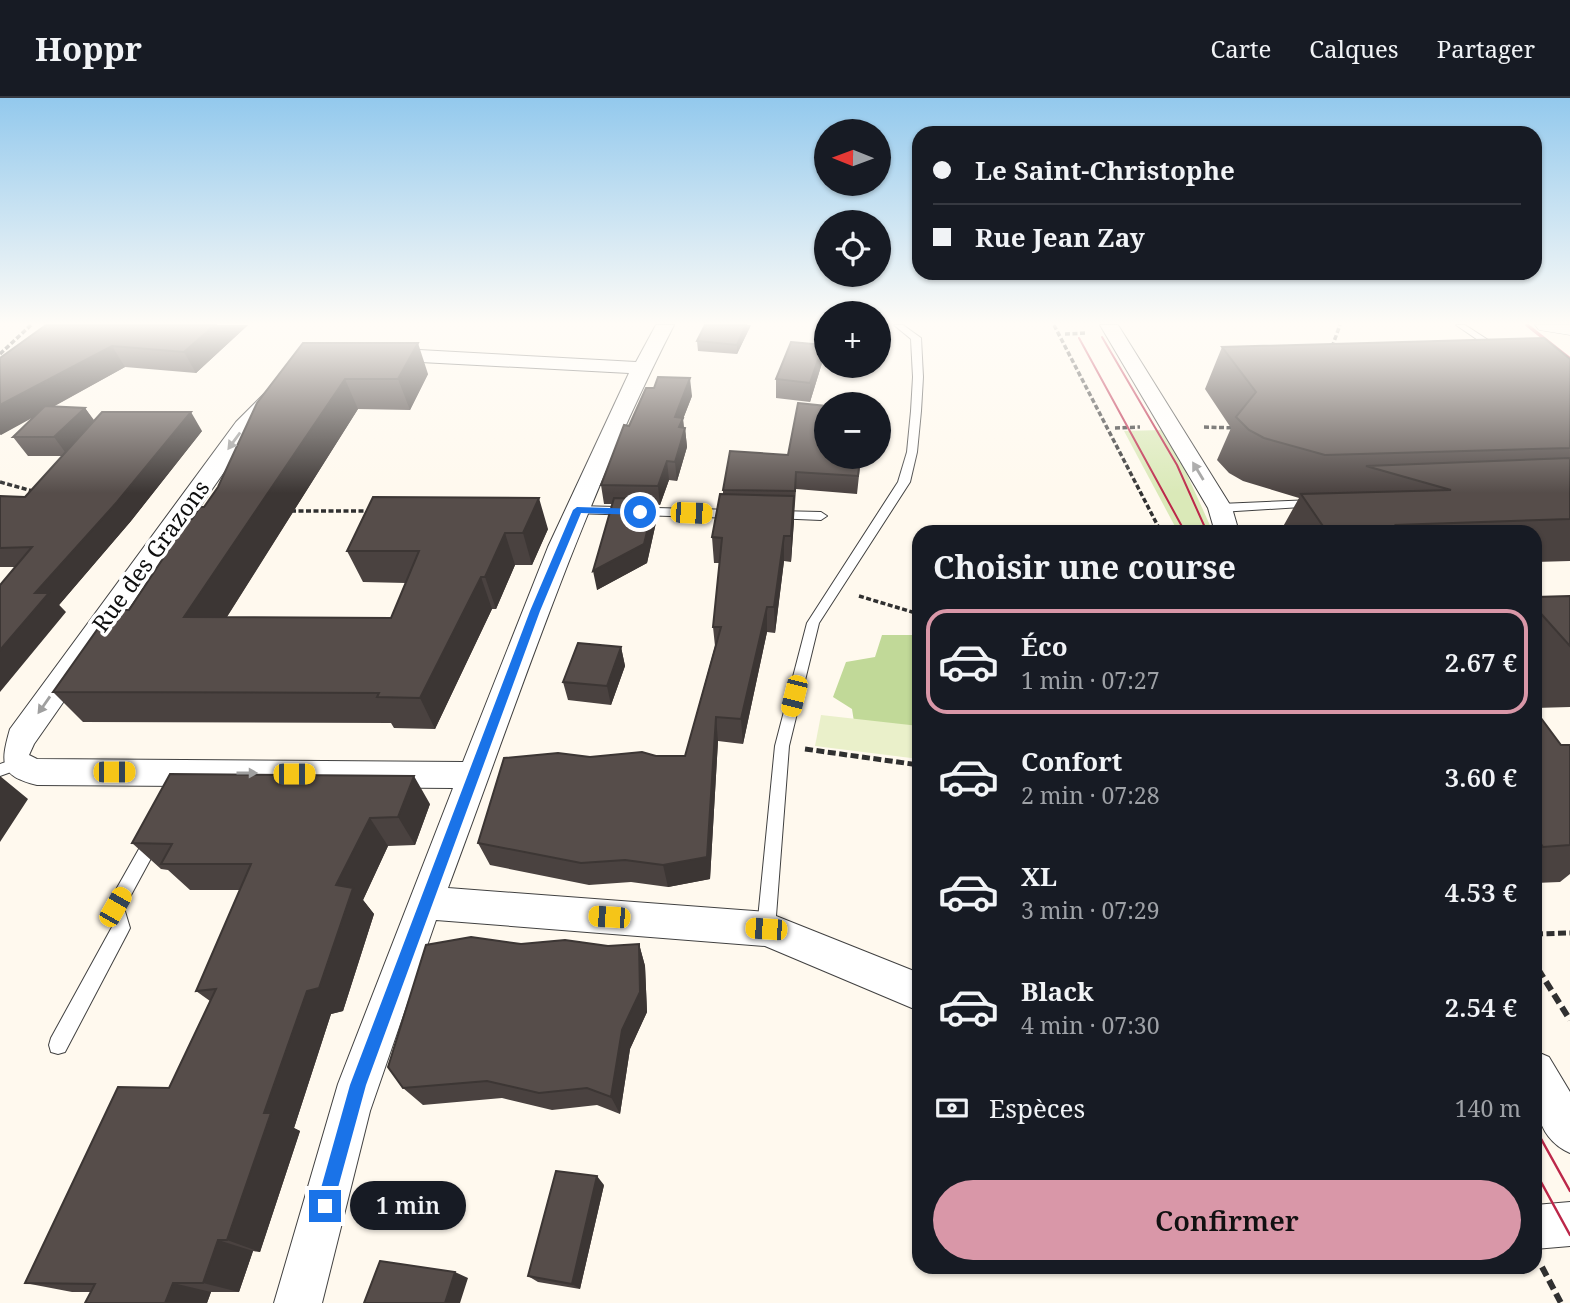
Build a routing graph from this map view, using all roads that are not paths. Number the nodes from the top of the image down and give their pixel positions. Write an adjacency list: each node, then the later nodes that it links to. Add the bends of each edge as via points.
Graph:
1 (287, 381): 12 (street, Rue des Grazons, one-way to 12, via 244,427 158,545 20,738)
2 (635, 381): 7 (street)
3 (918, 381): 16 (lane, via 912,452 904,482 813,623 782,746)
4 (1143, 381): 6 (street, one-way to 4)
5 (1326, 504): 6 (lane)
6 (1220, 508): 11 (street)
7 (577, 510): 8 (lane); 13 (street)
8 (752, 514)
9 (766, 515): 10 (lane)
10 (821, 516)
11 (1225, 525)
12 (8, 767): 13 (street, Rue des Grazons, one-way to 13, via 185,784)
13 (474, 775): 15 (street)
14 (166, 818): 18 (lane, via 115,907 121,928)
15 (426, 903): 16 (street); 23 (street, via 358,1085)
16 (766, 929): 17 (street)
17 (912, 989)
18 (58, 1045)
19 (1542, 1083): 20 (street)
20 (1570, 1132)
21 (1570, 1224): 22 (street)
22 (1542, 1242)
23 (298, 1303)

